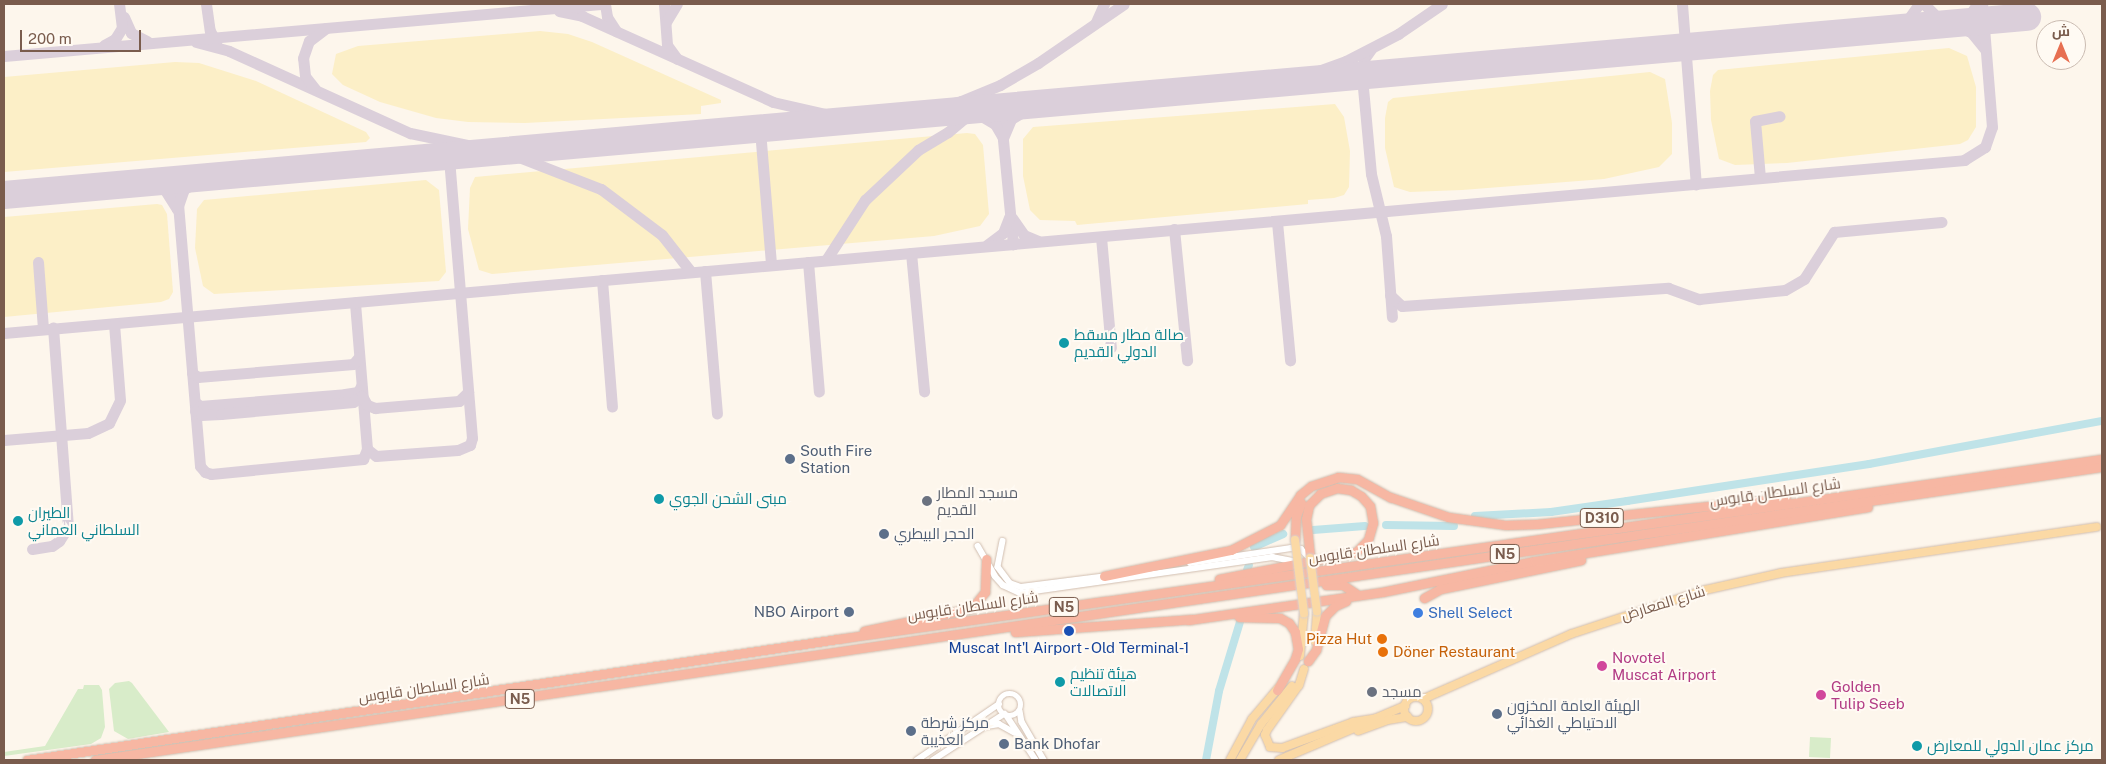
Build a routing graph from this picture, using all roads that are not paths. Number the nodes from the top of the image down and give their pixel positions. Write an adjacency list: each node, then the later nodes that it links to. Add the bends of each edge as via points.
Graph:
1 (2102, 459): 4 (highway, شارع السلطان قابوس / N5)
2 (2102, 467): 3 (highway, شارع السلطان قابوس / N5)
3 (2065, 472): 9 (highway); 20 (highway, شارع السلطان قابوس / N5)
4 (1903, 488): 5 (highway, D310, via 1513,525 1448,517 1410,505 1348,477 1329,478 1311,486); 22 (highway, شارع السلطان قابوس / N5)
5 (1302, 502): 11 (highway, via 1296,516); 15 (highway); 18 (highway, via 1280,525 1231,550); 22 (highway, via 1345,488 1361,496 1372,512 1371,535 1362,548 1351,554)
6 (2100, 526): 7 (main road, شارع المعارض); 13 (main road, شارع المعارض)
7 (1999, 538): 10 (main road, شارع المعارض); 13 (main road)
8 (1003, 541): 19 (street, via 998,566 1010,583 1020,587)
9 (1665, 542): 21 (highway, via 1476,572); 24 (highway, via 1456,585)
10 (1970, 542): 13 (main road); 14 (main road, شارع المعارض)
11 (1296, 544): 15 (street); 17 (main road, bridge); 18 (street)
12 (978, 546): 16 (street)
13 (1985, 547): 14 (main road, شارع المعارض)
14 (1892, 557): 32 (main road, شارع المعارض, via 1766,576 1675,599 1571,634)
15 (1310, 558): 25 (main road, bridge)
16 (986, 559): 18 (street, via 1003,585 1020,593); 29 (highway, via 985,592 972,608 884,625)
17 (1298, 562): 18 (street, via 1272,558); 26 (main road, bridge)
18 (1132, 573): 19 (highway)
19 (1104, 576)
20 (1286, 587): 23 (highway, via 1343,585); 28 (highway, شارع السلطان قابوس / N5)
21 (1382, 592): 25 (highway); 30 (highway, via 1341,602 1325,616 1316,650)
22 (1153, 594): 29 (highway, شارع السلطان قابوس / N5)
23 (1358, 595)
24 (1424, 598)
25 (1316, 602): 26 (highway, bridge); 30 (main road, bridge, via 1315,640)
26 (1303, 603): 27 (highway); 31 (main road, bridge, via 1305,633 1297,663)
27 (1188, 620): 28 (highway); 31 (highway, via 1268,616 1289,623 1298,649 1291,670)
28 (944, 636): 43 (highway, شارع السلطان قابوس / N5)
29 (838, 639): 46 (highway, شارع السلطان قابوس / N5)
30 (1306, 665): 40 (main road, via 1299,685 1267,730 1265,735 1270,747 1282,748 1353,722); 45 (main road, via 1261,724)
31 (1277, 690): 44 (main road, via 1252,719)
32 (1446, 690): 33 (main road, شارع المعارض); 36 (main road, شارع المعارض)
33 (1423, 699): 35 (main road, via 1412,698); 36 (main road)
34 (999, 704): 37 (street, via 1004,696 1013,694 1020,700); 38 (street); 49 (street)
35 (1405, 706): 39 (main road); 40 (main road)
36 (1428, 707): 39 (main road, via 1422,719)
37 (1020, 711): 38 (street); 52 (street, via 1022,722)
38 (1005, 715): 41 (street); 42 (street)
39 (1408, 717): 54 (main road, via 1381,723)
40 (1377, 718): 53 (main road)
41 (982, 728): 42 (street, via 999,724); 50 (street)
42 (1020, 736): 51 (street)
43 (160, 752): 47 (highway, شارع السلطان قابوس / N5); 48 (highway)
44 (1231, 757)
45 (1242, 757)
46 (27, 760)
47 (95, 760)
48 (144, 760)
49 (917, 760)
50 (933, 760)
51 (1036, 760)
52 (1044, 760)
53 (1279, 760)
54 (1292, 760)

